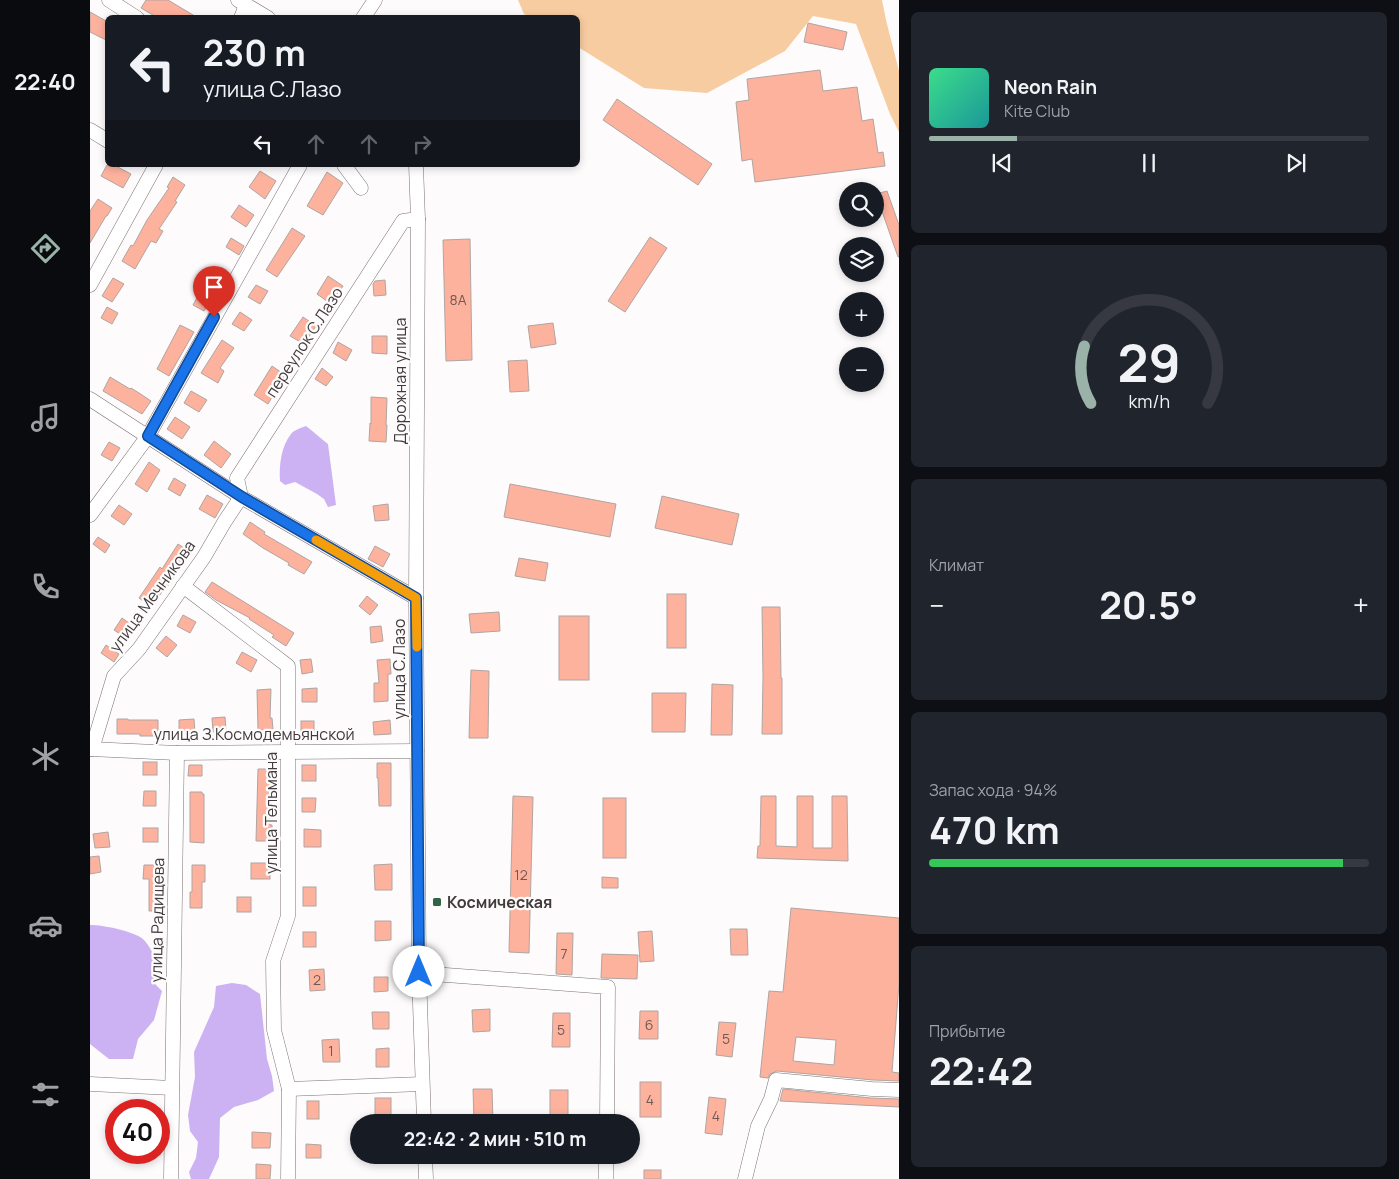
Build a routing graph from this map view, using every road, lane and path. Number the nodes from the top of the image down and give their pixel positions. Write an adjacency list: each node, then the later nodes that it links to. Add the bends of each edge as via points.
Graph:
1 (109, 0): 4 (street)
2 (375, 0): 6 (street)
3 (241, 7): 5 (street)
4 (132, 15)
5 (261, 15)
6 (365, 15)
7 (90, 130): 8 (street)
8 (105, 139)
9 (151, 167): 15 (street)
10 (299, 167): 17 (street)
11 (345, 167): 13 (street)
12 (416, 167): 14 (street, Дорожная улица)
13 (360, 188)
14 (418, 219): 18 (street, переулок С.Лазо, via 403,221 242,469 237,478); 21 (street, Дорожная улица)
15 (90, 285)
16 (90, 400): 17 (street, улица С.Лазо)
17 (148, 436): 18 (street, улица С.Лазо); 19 (street)
18 (242, 497): 20 (street, улица Мечникова); 21 (street, улица С.Лазо)
19 (90, 515)
20 (183, 586): 22 (street, улица Мечникова, via 139,649 114,676); 23 (street, улица Тельмана, via 288,666)
21 (416, 598): 24 (street, улица С.Лазо)
22 (91, 749): 25 (street, улица З.Космодемьянской)
23 (289, 751): 24 (street, улица З.Космодемьянской); 25 (street, улица З.Космодемьянской); 30 (street, улица Тельмана, via 288,916 273,961 274,1030)
24 (417, 751): 26 (street, улица С.Лазо)
25 (177, 753): 29 (street, улица Радищева)
26 (419, 972): 28 (street, улица С.Лазо); 33 (street, via 608,987)
27 (90, 1084): 29 (street)
28 (422, 1084): 30 (street); 32 (street, улица С.Лазо)
29 (172, 1088): 36 (street, улица Радищева)
30 (289, 1088): 37 (street, улица Тельмана)
31 (899, 1090): 40 (street, via 776,1080 758,1126)
32 (424, 1114)
33 (607, 1114)
34 (425, 1164): 38 (street)
35 (606, 1164): 39 (street)
36 (171, 1179)
37 (288, 1179)
38 (426, 1179)
39 (606, 1179)
40 (745, 1179)

